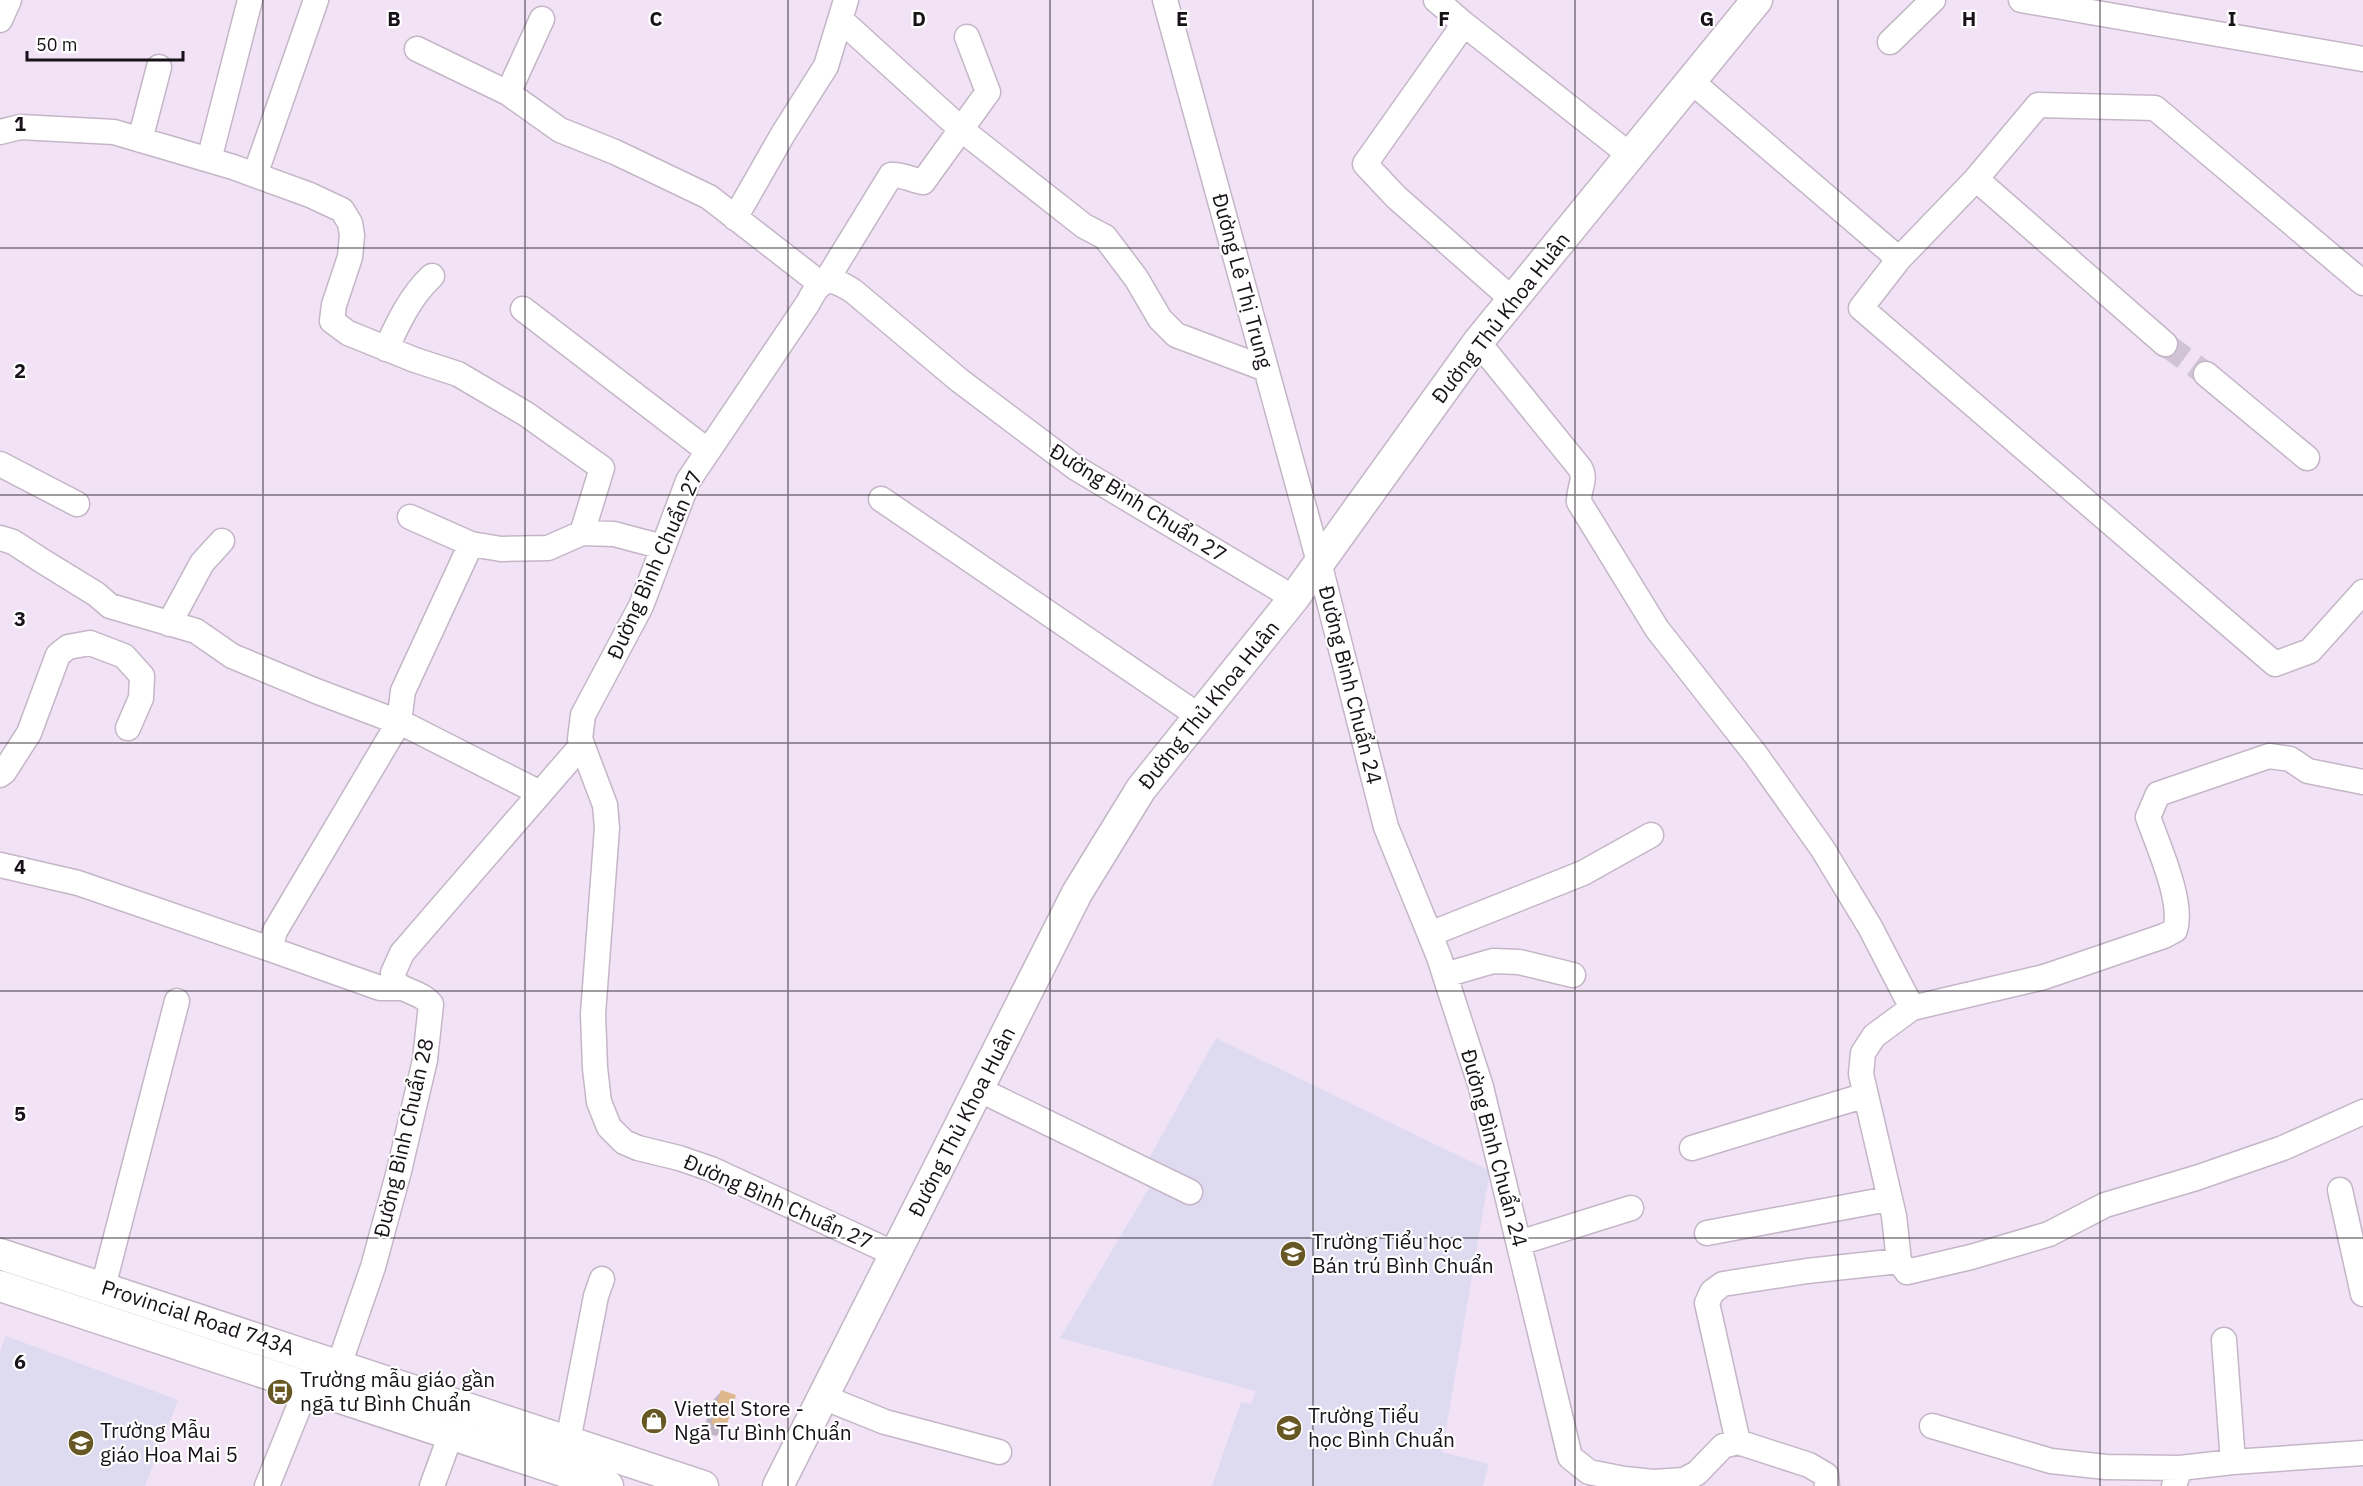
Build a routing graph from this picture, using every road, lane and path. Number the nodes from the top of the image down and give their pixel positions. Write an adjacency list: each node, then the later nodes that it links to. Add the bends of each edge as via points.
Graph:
1 (9, 0): 11 (street)
2 (250, 0): 24 (street)
3 (316, 0): 25 (street)
4 (1166, 0): 37 (street, Đường Lê Thị Trung)
5 (1436, 0): 12 (street)
6 (1933, 0): 14 (street)
7 (2021, 0): 16 (street)
8 (1755, 1): 18 (main road, Đường Thủ Khoa Huân)
9 (843, 10): 20 (street); 27 (street, via 826,66)
10 (542, 19): 19 (street)
11 (0, 20)
12 (1464, 24): 23 (street); 32 (street, via 1365,164 1396,197)
13 (967, 37): 20 (street, via 988,92)
14 (1890, 42)
15 (417, 49): 19 (street)
16 (2363, 59)
17 (159, 67): 22 (street)
18 (1691, 81): 23 (main road, Đường Thủ Khoa Huân); 28 (street)
19 (508, 93): 27 (street, via 560,130 709,197)
20 (962, 130): 30 (street, via 923,182 891,175); 37 (street, via 1084,226 1105,237 1160,319 1176,335)
21 (0, 132): 22 (street, via 20,127 114,132)
22 (140, 140): 24 (street)
23 (1631, 156): 32 (main road, Đường Thủ Khoa Huân)
24 (209, 160): 25 (street)
25 (255, 175): 36 (street, via 342,210 352,236 332,321 348,333)
26 (1976, 179): 28 (street); 31 (street, via 2038,105 2155,108); 35 (street)
27 (735, 218): 30 (street)
28 (1899, 259): 51 (street, via 1861,308 2276,664 2310,651)
29 (432, 276): 36 (street, via 399,321)
30 (824, 283): 39 (street, Đường Bình Chuẩn 27, via 816,287); 52 (street, Đường Bình Chuẩn 27, via 838,282 853,291 959,380 1076,468)
31 (2363, 283)
32 (1513, 300): 34 (main road, Đường Thủ Khoa Huân)
33 (523, 309): 39 (street)
34 (1478, 342): 50 (main road, Đường Thủ Khoa Huân); 69 (street, via 1584,474 1579,502 1657,629 1756,755 1822,848 1870,927)
35 (2165, 344)
36 (387, 349): 45 (street, via 458,374 526,414 602,468)
37 (1266, 369): 50 (street, Đường Lê Thị Trung)
38 (2206, 374): 40 (street)
39 (708, 451): 49 (street, Đường Bình Chuẩn 27, via 688,481)
40 (2307, 458)
41 (0, 464): 43 (street)
42 (881, 499): 54 (street)
43 (77, 504)
44 (410, 517): 48 (street)
45 (582, 533): 48 (street, via 549,548 501,549); 49 (street, via 614,534)
46 (0, 538): 53 (street, via 53,567 110,606)
47 (222, 541): 53 (street, via 202,563)
48 (471, 544): 55 (street, via 403,691)
49 (663, 547): 57 (street, Đường Bình Chuẩn 27, via 641,606 584,716)
50 (1319, 562): 52 (main road, Đường Thủ Khoa Huân); 63 (street, Đường Bình Chuẩn 24, via 1386,827)
51 (2363, 592)
52 (1294, 598): 54 (main road, Đường Thủ Khoa Huân)
53 (169, 624): 55 (street, via 196,631 232,656 316,692)
54 (1199, 716): 70 (main road, Đường Thủ Khoa Huân, via 1141,789 1077,893)
55 (399, 722): 60 (street); 64 (street, via 275,931)
56 (128, 728): 58 (street, via 141,698 142,676 124,656 90,643 68,647 58,655 29,732)
57 (582, 745): 60 (street); 80 (street, Đường Bình Chuẩn 27, via 605,805 608,828 593,1014 599,1102 609,1127 638,1149 711,1168)
58 (0, 775)
59 (2363, 782): 69 (street, via 2308,771 2290,759 2269,756 2158,794 2148,817 2177,903 2175,930 2044,977)
60 (540, 793): 67 (street, via 402,953 393,978)
61 (1651, 835): 63 (street, via 1582,873)
62 (0, 865): 64 (street, via 78,883)
63 (1430, 934): 65 (street, Đường Bình Chuẩn 24)
64 (270, 949): 67 (street, via 380,988)
65 (1445, 975): 66 (street, via 1494,961 1519,962); 79 (street, Đường Bình Chuẩn 24, via 1481,1088)
66 (1572, 975)
67 (400, 988): 88 (street, Đường Bình Chuẩn 28, via 426,998 431,1004 425,1060 385,1225)
68 (177, 1001): 84 (street)
69 (1912, 1008): 71 (street, via 1874,1036 1863,1053)
70 (978, 1089): 75 (street); 80 (main road, Đường Thủ Khoa Huân)
71 (1866, 1095): 73 (street); 76 (street)
72 (2363, 1112): 82 (street, via 2283,1148 2105,1205 2049,1234 1906,1272)
73 (1692, 1148)
74 (2340, 1190): 86 (street)
75 (1190, 1192)
76 (1888, 1199): 78 (street); 82 (street)
77 (1631, 1208): 79 (street)
78 (1707, 1233)
79 (1519, 1243): 94 (street, Đường Bình Chuẩn 24, via 1570,1457 1589,1472 1654,1482 1684,1480 1697,1473 1723,1446)
80 (895, 1254): 90 (main road, Đường Thủ Khoa Huân)
81 (6, 1256): 84 (main road, Provincial Road 743A); 85 (main road)
82 (1899, 1261): 94 (street, via 1723,1284 1712,1292 1707,1303)
83 (602, 1279): 93 (street)
84 (103, 1287): 88 (main road, Provincial Road 743A)
85 (1, 1289): 89 (main road, Provincial Road 743A)
86 (2363, 1294)
87 (2224, 1340): 97 (street)
88 (339, 1365): 93 (main road, Provincial Road 743A)
89 (307, 1386): 92 (main road, Provincial Road 743A); 99 (street)
90 (824, 1397): 95 (street, via 885,1422); 103 (main road, Đường Thủ Khoa Huân)
91 (1932, 1426): 98 (street, via 2051,1461)
92 (451, 1434): 100 (street); 101 (main road, Provincial Road 743A)
93 (568, 1441): 102 (main road, Provincial Road 743A)
94 (1738, 1442): 104 (street, via 1809,1465 1826,1475)
95 (999, 1452)
96 (2363, 1453): 97 (street)
97 (2233, 1462): 98 (street)
98 (2177, 1477)
99 (267, 1486)
100 (432, 1486)
101 (608, 1486)
102 (703, 1486)
103 (778, 1486)
104 (1827, 1486)

